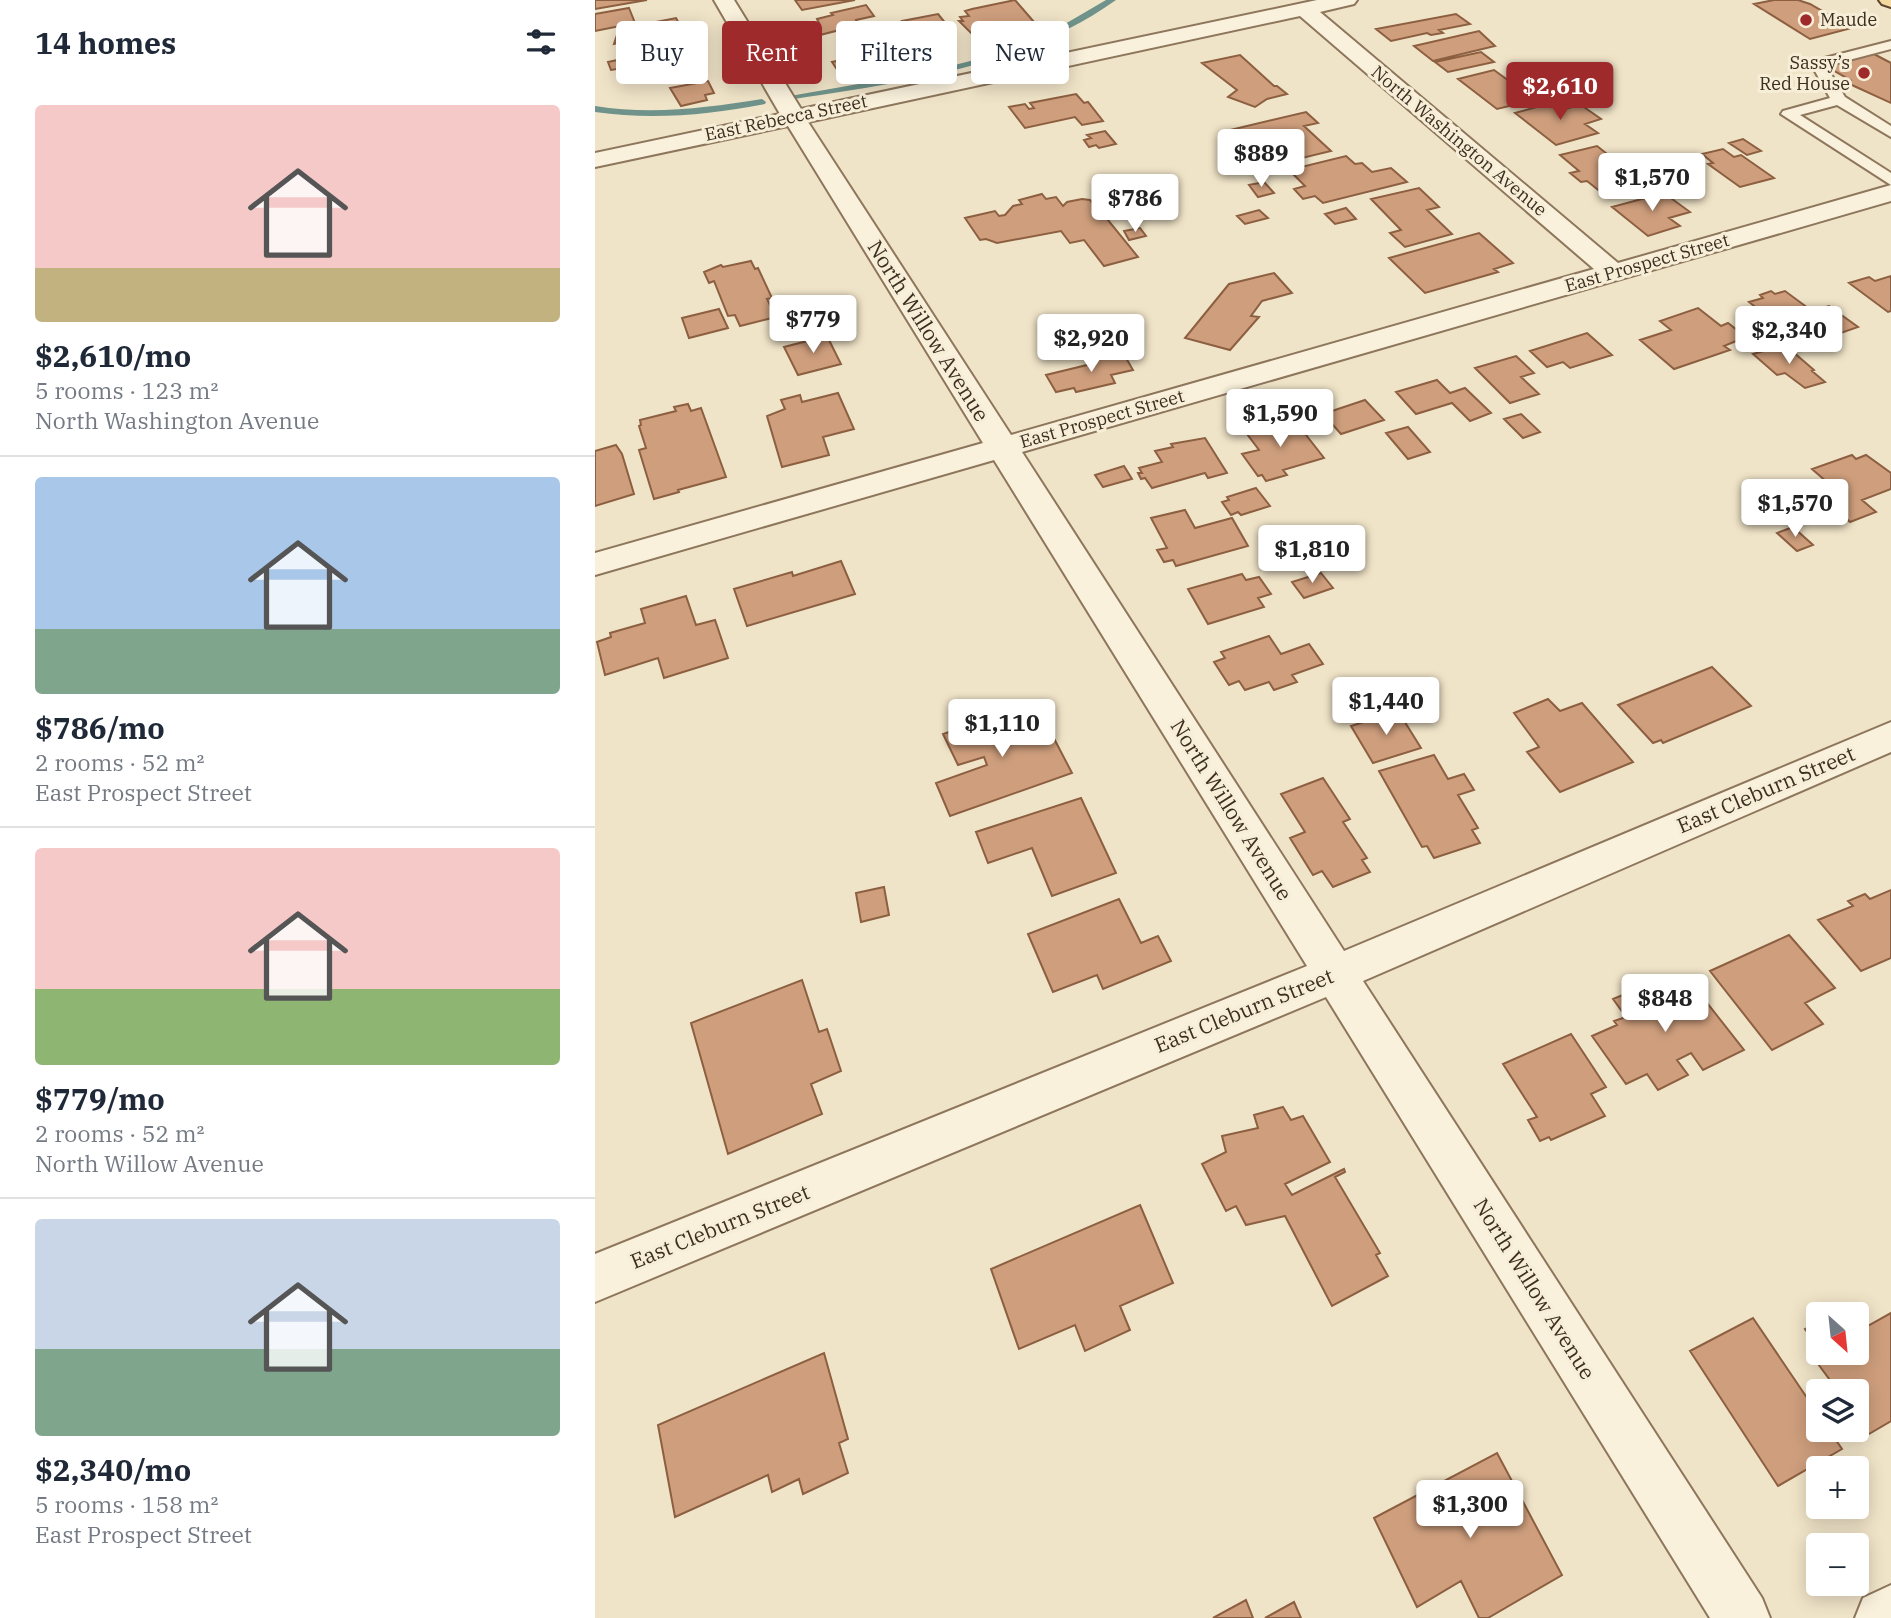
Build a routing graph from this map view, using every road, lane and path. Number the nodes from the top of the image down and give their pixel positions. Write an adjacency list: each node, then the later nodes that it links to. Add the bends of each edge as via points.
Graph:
1 (724, 0): 6 (street, North Willow Avenue)
2 (1346, 0): 3 (street, East Rebecca Street)
3 (1304, 9): 6 (street, East Rebecca Street); 11 (street, North Washington Avenue)
4 (1891, 45): 5 (lane, via 1818,64)
5 (1839, 100): 7 (lane); 9 (lane, via 1788,114)
6 (793, 116): 8 (street, East Rebecca Street); 12 (street, North Willow Avenue)
7 (1891, 132)
8 (595, 160)
9 (1891, 180)
10 (1891, 193): 11 (street, East Prospect Street)
11 (1614, 273): 12 (street, East Prospect Street)
12 (1002, 447): 13 (street, East Prospect Street); 15 (street, North Willow Avenue)
13 (595, 564)
14 (1891, 736): 15 (street, East Cleburn Street)
15 (1335, 974): 16 (street, East Cleburn Street); 18 (street, North Willow Avenue)
16 (595, 1279)
17 (1891, 1613): 19 (street)
18 (1742, 1618)
19 (1883, 1618)

